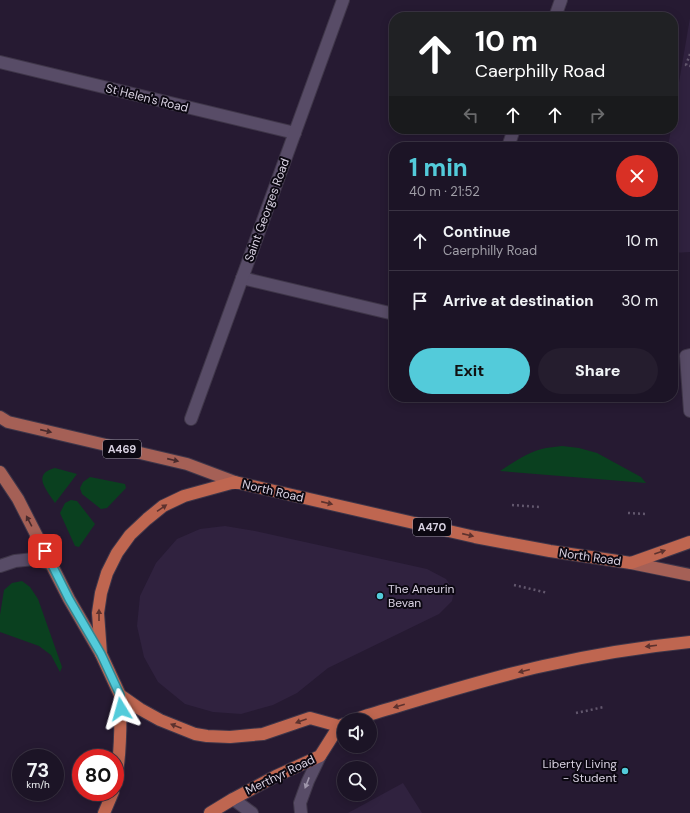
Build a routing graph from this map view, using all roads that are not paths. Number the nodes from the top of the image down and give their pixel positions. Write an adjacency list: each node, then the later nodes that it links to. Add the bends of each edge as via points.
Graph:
1 (344, 0): 5 (street, Saint Georges Road)
2 (561, 0): 3 (street)
3 (557, 12)
4 (0, 62): 5 (street, St Helen's Road)
5 (295, 133): 6 (street, Saint Georges Road)
6 (242, 278): 7 (street); 11 (street, Saint Georges Road)
7 (389, 313)
8 (690, 355): 9 (street, via 686,356)
9 (690, 411)
10 (0, 417): 13 (main road, A469, one-way to 13, via 8,422 187,464)
11 (191, 420)
12 (0, 474): 16 (main road, one-way to 12, via 18,499)
13 (234, 482): 15 (highway, North Road / A470, one-way to 15, via 475,537); 20 (highway, North Road / A470, one-way to 13, via 98,612 101,593 107,573 130,535 163,506 184,496)
14 (690, 542): 15 (highway, one-way to 14)
15 (631, 563): 18 (main road, North Road / A470)
16 (52, 564): 17 (street, via 34,559); 20 (main road)
17 (0, 566)
18 (690, 575)
19 (690, 642): 22 (highway, one-way to 22, via 649,646 542,666)
20 (101, 654): 21 (highway, North Road / A470)
21 (120, 695): 23 (highway, one-way to 21, via 310,718 263,734 207,736 160,720); 25 (highway, A470)
22 (375, 713)
23 (337, 724)
24 (337, 731): 26 (highway, Merthyr Road)
25 (120, 749)
26 (320, 756): 27 (highway, Merthyr Road); 32 (street, one-way to 32, via 300,802)
27 (233, 799): 30 (highway, Merthyr Road); 31 (street)
28 (109, 801): 29 (highway)
29 (104, 813)
30 (210, 813)
31 (252, 813)
32 (301, 813)

